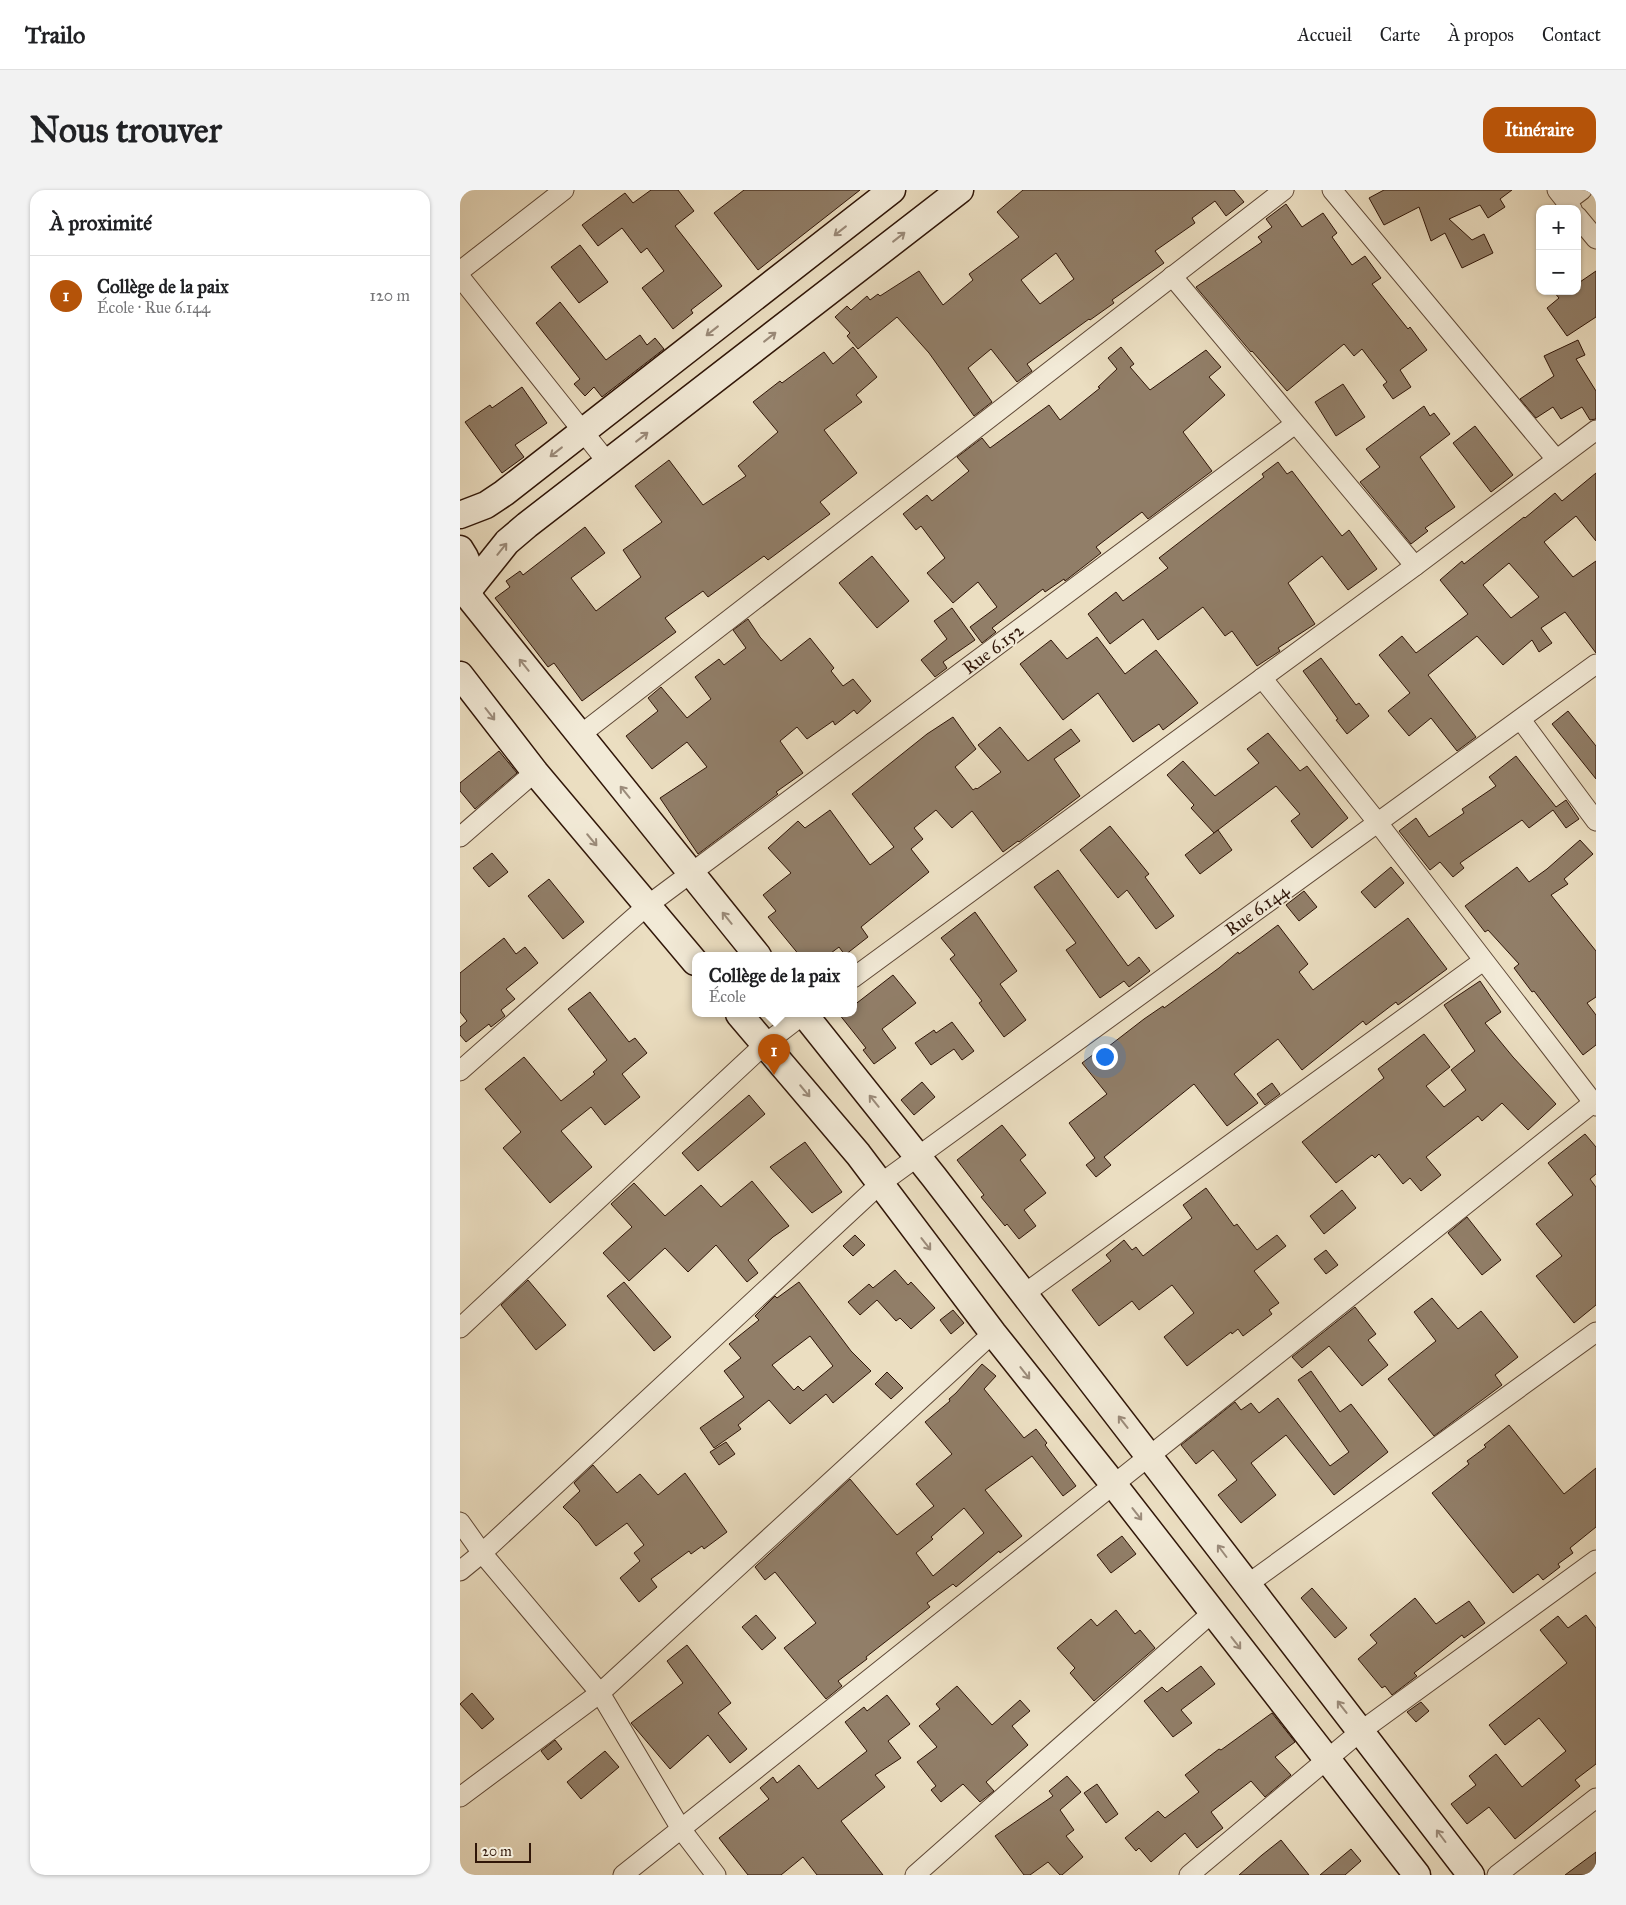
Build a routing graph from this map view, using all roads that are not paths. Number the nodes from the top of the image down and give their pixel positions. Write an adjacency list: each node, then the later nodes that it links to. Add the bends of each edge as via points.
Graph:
1 (564, 190): 9 (street)
2 (892, 190): 14 (main road, one-way to 14)
3 (960, 190): 16 (main road, one-way to 3)
4 (1284, 190): 10 (street)
5 (1332, 190): 15 (street)
6 (1582, 190): 7 (street)
7 (1568, 204): 8 (street)
8 (1596, 239)
9 (460, 271)
10 (1172, 276): 12 (street); 25 (street)
11 (460, 277): 14 (street)
12 (1295, 424): 19 (street); 30 (street, Rue 6.152)
13 (1596, 430): 15 (street)
14 (583, 432): 16 (street); 17 (main road, one-way to 17, via 504,493 486,505)
15 (1556, 459): 19 (street)
16 (608, 463): 20 (main road, one-way to 16, via 507,542)
17 (460, 515)
18 (460, 549): 20 (main road, via 470,568)
19 (1415, 566): 23 (street)
20 (467, 600): 25 (main road, one-way to 20)
21 (1596, 664): 24 (street, Rue 6.144)
22 (460, 675): 26 (main road, one-way to 26)
23 (1262, 678): 28 (street); 35 (street)
24 (1521, 720): 27 (street); 28 (street, Rue 6.144)
25 (580, 734): 30 (main road, one-way to 25)
26 (535, 772): 29 (street); 31 (main road, one-way to 31)
27 (1596, 821)
28 (1378, 823): 34 (street); 42 (street, Rue 6.144)
29 (460, 837)
30 (691, 874): 31 (street, Rue 6.152); 32 (main road, one-way to 30)
31 (648, 905): 33 (main road); 40 (street, Rue 6.152)
32 (755, 952)
33 (692, 958)
34 (1483, 962): 41 (street); 44 (street)
35 (857, 975)
36 (742, 1017): 39 (main road)
37 (800, 1017): 39 (street)
38 (806, 1017): 42 (main road, one-way to 38)
39 (765, 1044): 43 (main road, one-way to 43); 45 (street)
40 (460, 1071)
41 (1594, 1104): 48 (street)
42 (918, 1156): 43 (street, Rue 6.144); 44 (main road)
43 (880, 1184): 47 (main road, one-way to 47); 51 (street, Rue 6.144)
44 (1024, 1294): 48 (main road, one-way to 44)
45 (460, 1328)
46 (1596, 1332): 54 (street)
47 (993, 1333): 49 (main road, one-way to 49); 56 (street)
48 (1150, 1456): 49 (street); 54 (main road, one-way to 48)
49 (1114, 1485): 55 (main road, one-way to 55); 61 (street)
50 (460, 1522): 51 (street)
51 (482, 1553): 53 (street, Rue 6.144); 56 (street)
52 (1596, 1560): 57 (street)
53 (460, 1570)
54 (1248, 1584): 57 (main road, one-way to 54)
55 (1212, 1612): 58 (main road, one-way to 58); 64 (street)
56 (600, 1693): 59 (street); 61 (street)
57 (1360, 1731): 58 (street); 67 (main road, one-way to 57)
58 (1326, 1759): 65 (street); 66 (main road)
59 (460, 1796)
60 (1596, 1798): 68 (street)
61 (681, 1829): 62 (street); 63 (street)
62 (623, 1875)
63 (716, 1875)
64 (915, 1875)
65 (1190, 1875)
66 (1417, 1875)
67 (1471, 1875)
68 (1497, 1875)

